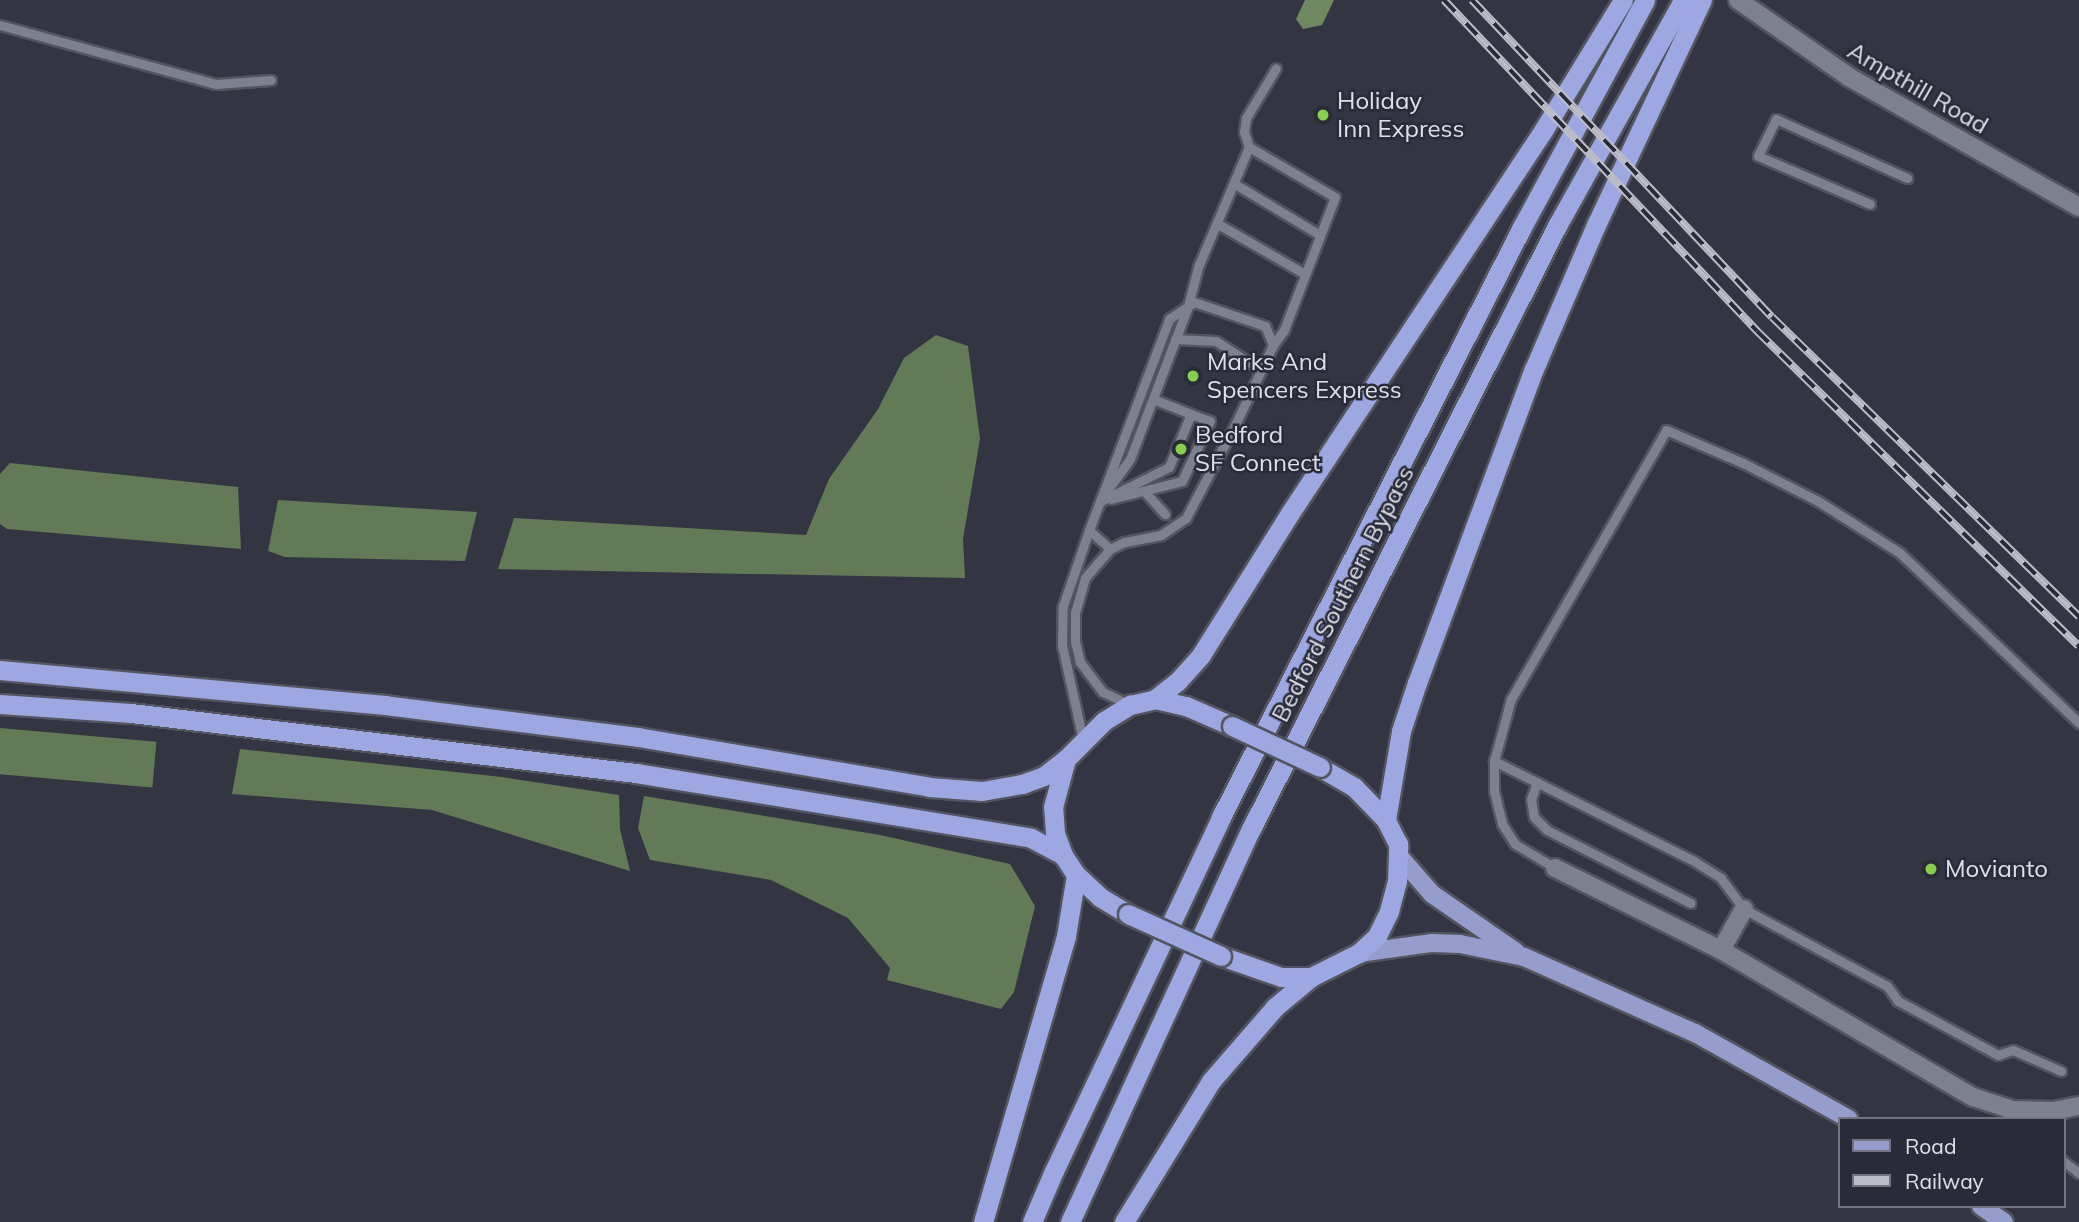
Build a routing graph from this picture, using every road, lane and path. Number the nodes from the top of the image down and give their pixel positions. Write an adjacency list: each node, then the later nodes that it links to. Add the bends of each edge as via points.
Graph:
1 (1623, 0): 29 (highway, via 1201,655)
2 (1645, 0): 54 (highway, Bedford Southern Bypass, via 1522,227 1220,817)
3 (1683, 0): 55 (highway, Bedford Southern Bypass, via 1558,224 1251,829)
4 (1702, 0): 37 (highway, via 1534,369 1401,731)
5 (1738, 0): 13 (street, Ampthill Road, via 1872,91)
6 (0, 25): 8 (lane, via 216,84)
7 (1276, 68): 9 (lane, via 1246,118)
8 (271, 80)
9 (1249, 147): 11 (lane); 15 (lane, via 1335,197)
10 (1907, 178): 12 (lane, via 1776,118 1758,156)
11 (1235, 184): 14 (lane); 15 (lane)
12 (1870, 204)
13 (2079, 207)
14 (1218, 224): 16 (lane); 17 (lane)
15 (1320, 234): 16 (lane)
16 (1306, 274): 19 (lane, via 1284,330)
17 (1188, 306): 18 (lane); 19 (lane, via 1194,302 1265,326); 24 (lane, via 1169,319)
18 (1175, 339): 20 (lane, via 1216,341); 21 (lane)
19 (1273, 345): 20 (lane)
20 (1259, 369): 27 (lane, via 1186,518 1161,534)
21 (1153, 399): 22 (lane); 24 (lane, via 1130,458)
22 (1191, 414): 23 (lane, via 1210,421 1182,481); 24 (lane, via 1169,467)
23 (1145, 492): 24 (lane); 25 (lane)
24 (1099, 502): 26 (lane)
25 (1165, 514)
26 (1088, 530): 27 (lane); 33 (lane, via 1063,606 1062,645)
27 (1110, 549): 31 (lane, via 1085,578 1075,613 1075,641 1080,662 1103,692)
28 (0, 670): 34 (highway, via 398,707 638,737 929,787 982,791 1022,784 1044,776)
29 (1155, 699): 31 (highway); 37 (highway, bridge, via 1186,705 1320,767 1354,787)
30 (0, 704): 38 (highway, via 131,713 636,773 1031,838)
31 (1130, 705): 33 (highway)
32 (2079, 723): 35 (lane, via 1900,553 1818,501 1666,430 1511,699)
33 (1083, 740): 34 (highway)
34 (1066, 759): 38 (highway, via 1053,807)
35 (1494, 761): 36 (lane); 40 (lane, via 1494,791 1502,824 1515,844)
36 (1537, 782): 42 (lane, via 1531,799 1534,817 1547,830); 43 (lane, via 1721,878)
37 (1386, 820): 39 (highway, via 1398,844)
38 (1063, 855): 41 (highway)
39 (1398, 855): 45 (highway, via 1389,911 1377,936); 46 (main road, via 1432,894)
40 (1555, 868): 44 (street)
41 (1076, 875): 47 (highway, bridge, via 1128,914 1221,956 1281,977); 53 (highway, via 1066,936)
42 (1690, 903)
43 (1744, 909): 44 (street); 48 (lane, via 1887,986 1898,1001 1998,1055 2013,1050)
44 (1721, 950): 50 (street, via 1973,1097)
45 (1359, 953): 46 (main road, via 1432,943); 47 (highway)
46 (1524, 957): 51 (main road, via 1695,1032)
47 (1311, 977): 56 (highway, via 1275,1007 1211,1081)
48 (2061, 1071)
49 (2079, 1106): 50 (street)
50 (2017, 1114)
51 (1845, 1117)
52 (1984, 1208): 57 (main road)
53 (983, 1222)
54 (1032, 1222)
55 (1070, 1222)
56 (1124, 1222)
57 (2004, 1222)

